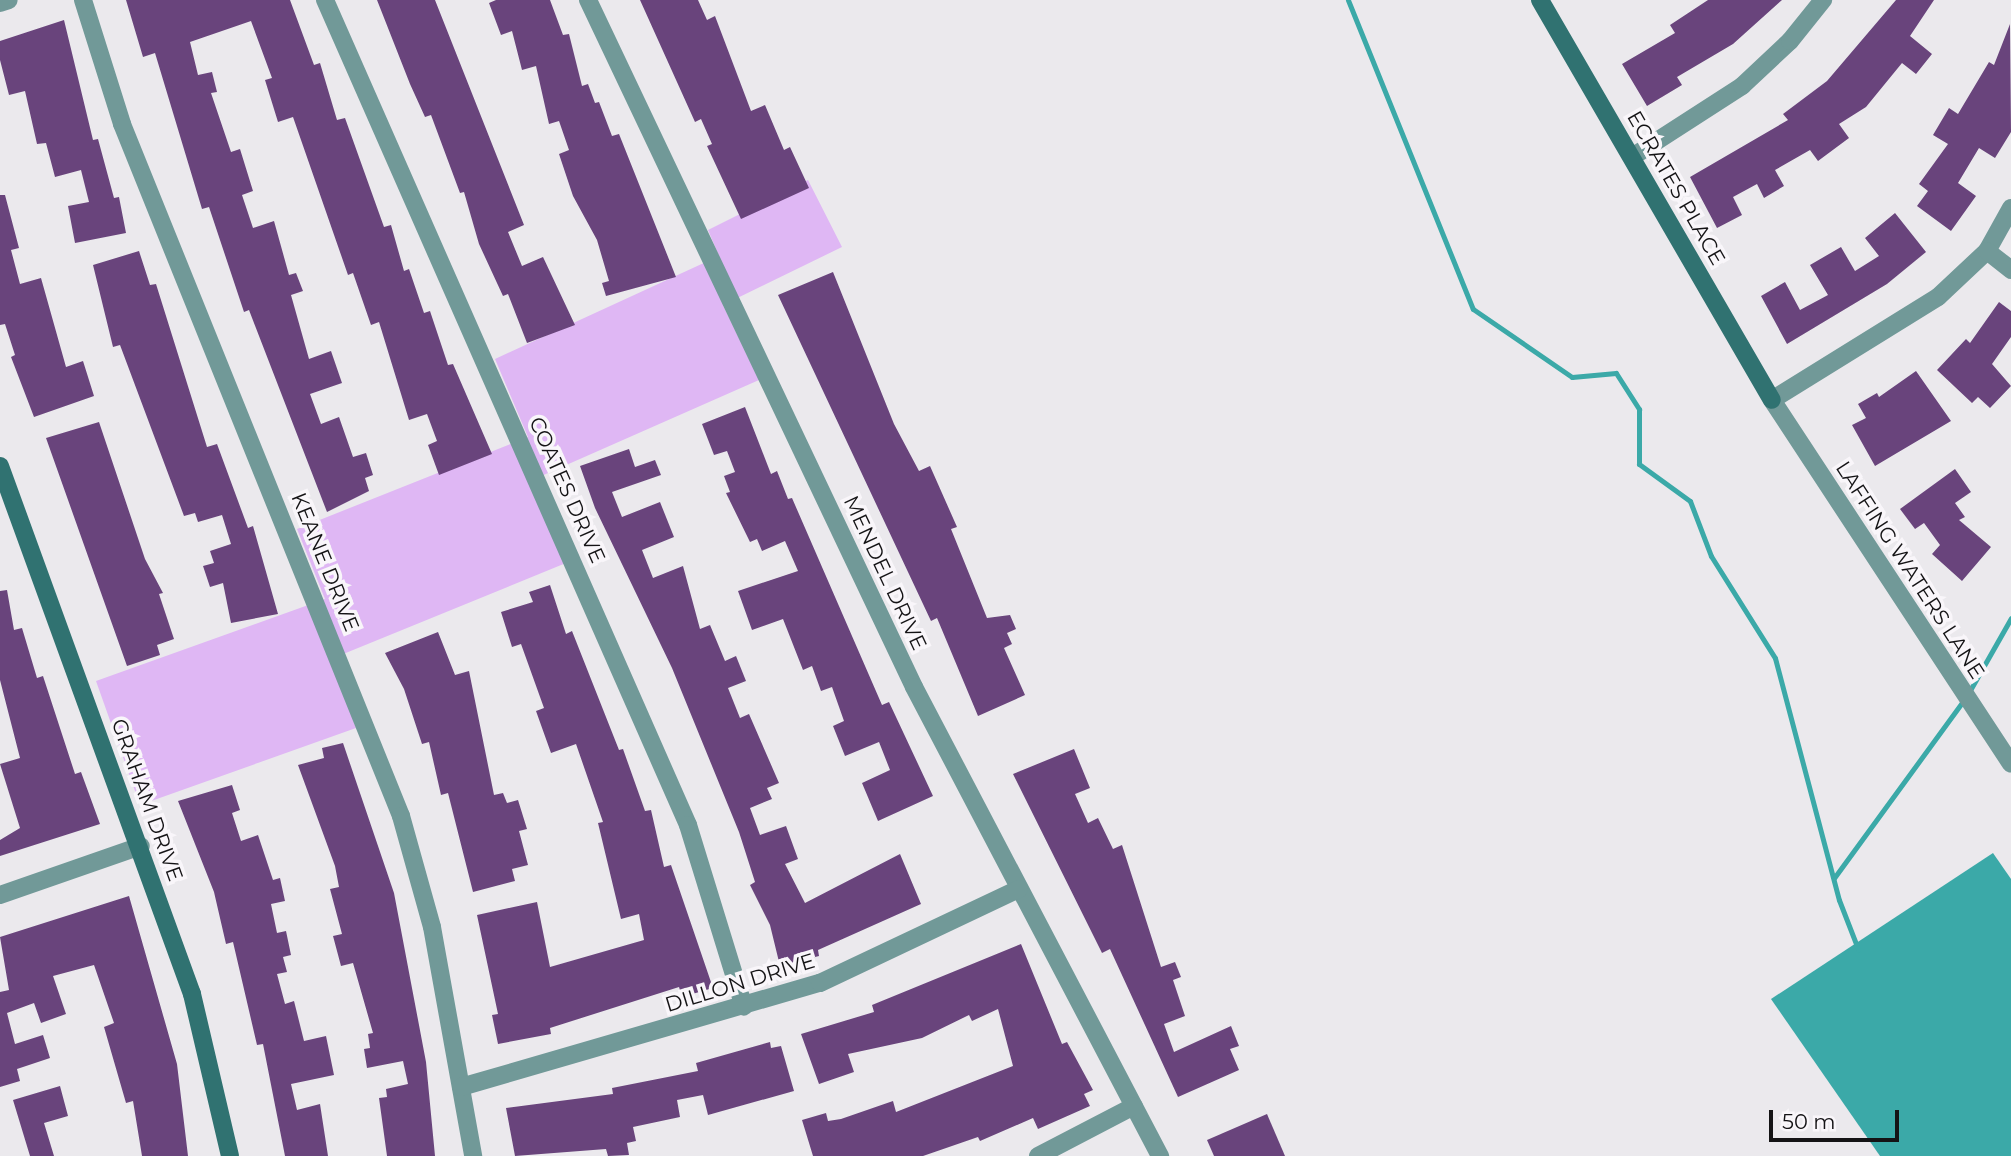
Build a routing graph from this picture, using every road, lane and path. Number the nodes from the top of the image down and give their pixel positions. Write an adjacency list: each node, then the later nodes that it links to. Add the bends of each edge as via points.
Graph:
1 (9, 0): 7 (street)
2 (83, 0): 19 (street, KEANE DRIVE, via 122,124 401,816 432,927)
3 (325, 0): 18 (street, COATES DRIVE, via 688,825)
4 (588, 0): 16 (street, MENDEL DRIVE, via 914,687)
5 (1540, 0): 8 (street, ECRATES PLACE)
6 (1823, 0): 8 (street, via 1790,41 1742,86)
7 (0, 3)
8 (1632, 157): 12 (street, ECRATES PLACE)
9 (2011, 208): 10 (street)
10 (1987, 251): 11 (street); 12 (street, via 1914,314)
11 (2011, 270)
12 (1772, 400): 14 (street, LAFFING WATERS LANE)
13 (0, 466): 15 (street, GRAHAM DRIVE)
14 (2011, 764)
15 (141, 846): 17 (street); 21 (street, GRAHAM DRIVE, via 192,994)
16 (1019, 888): 18 (street, DILLON DRIVE, via 856,969); 20 (street, MENDEL DRIVE)
17 (0, 895)
18 (744, 1007): 19 (street, DILLON DRIVE)
19 (461, 1087): 22 (street, KEANE DRIVE)
20 (1133, 1106): 23 (street); 24 (street, MENDEL DRIVE)
21 (230, 1156)
22 (473, 1156)
23 (1038, 1156)
24 (1160, 1156)

